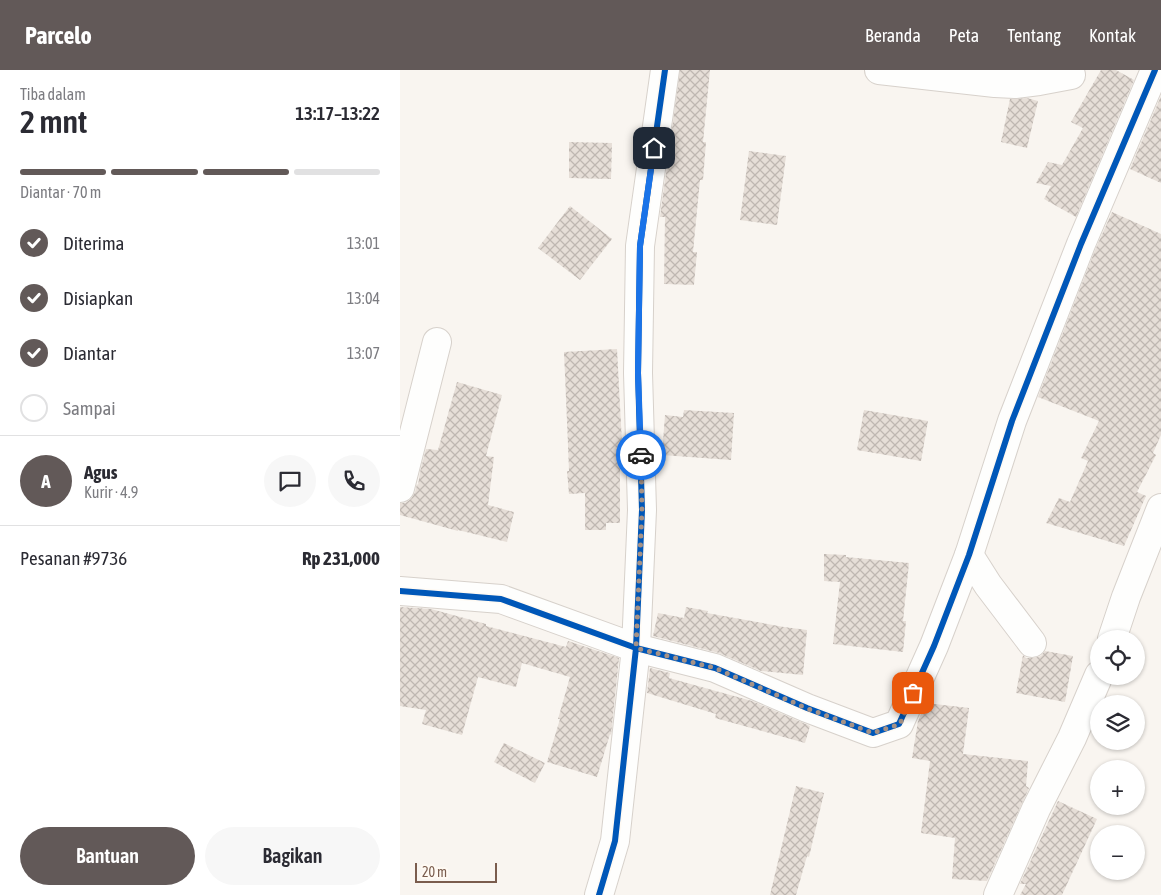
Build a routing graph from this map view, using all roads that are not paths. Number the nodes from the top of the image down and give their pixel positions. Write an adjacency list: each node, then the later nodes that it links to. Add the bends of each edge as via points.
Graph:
1 (665, 70): 12 (street, via 640,246 638,373 642,510)
2 (879, 70): 4 (street, via 1015,84)
3 (1155, 70): 8 (street, via 1081,244 1012,421)
4 (1071, 75)
5 (437, 342): 6 (street)
6 (400, 488)
7 (1161, 508): 10 (street)
8 (969, 555): 11 (street); 12 (street, via 900,724 873,733 715,668)
9 (400, 591): 12 (street, via 502,600)
10 (1115, 630)
11 (1032, 643)
12 (636, 648): 14 (street, via 615,841)
13 (1095, 685): 15 (street)
14 (598, 895)
15 (998, 895)

